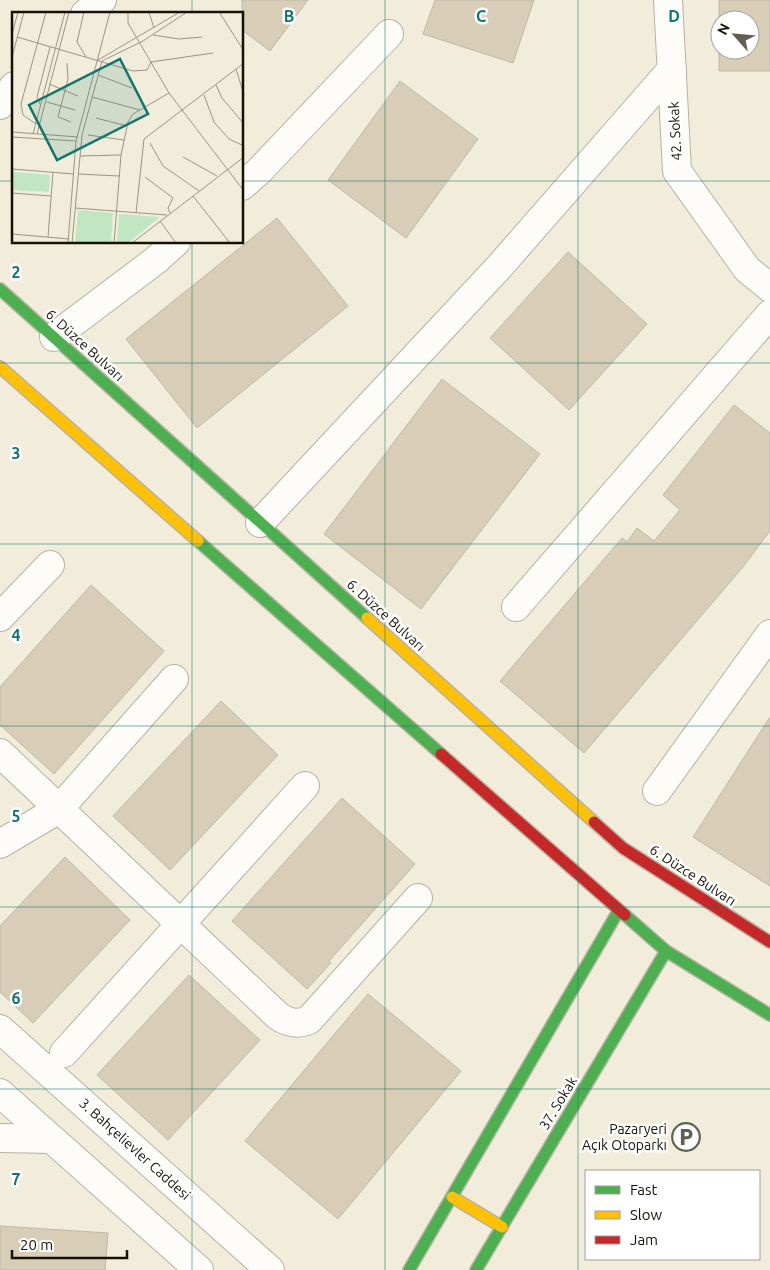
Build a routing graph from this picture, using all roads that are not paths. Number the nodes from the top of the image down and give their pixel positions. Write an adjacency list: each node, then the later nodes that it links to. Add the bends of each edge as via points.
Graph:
1 (102, 0): 3 (street)
2 (668, 0): 5 (street, 42. Sokak)
3 (87, 12)
4 (389, 34): 8 (street)
5 (672, 69): 10 (street, 42. Sokak, via 677,171 746,269); 15 (street, via 499,267)
6 (12, 89): 7 (street)
7 (0, 105)
8 (244, 184)
9 (174, 244): 13 (street)
10 (770, 288)
11 (0, 289): 13 (street, 6. Düzce Bulvarı)
12 (770, 314): 17 (street)
13 (54, 337): 15 (street, 6. Düzce Bulvarı)
14 (0, 367): 27 (street)
15 (260, 522): 29 (street, 6. Düzce Bulvarı, via 623,848)
16 (50, 565): 18 (street)
17 (516, 607)
18 (0, 617)
19 (770, 634): 23 (street)
20 (174, 679): 24 (street)
21 (0, 754): 24 (street)
22 (305, 786): 28 (street)
23 (657, 791)
24 (59, 809): 25 (street); 28 (street)
25 (0, 844)
26 (418, 898): 28 (street, via 309,1020 297,1024 278,1016)
27 (619, 910): 30 (street); 37 (street)
28 (180, 924): 33 (street)
29 (770, 942)
30 (666, 951): 31 (street); 38 (street, 37. Sokak)
31 (770, 1015)
32 (0, 1029): 40 (street, 3. Bahçelievler Caddesi)
33 (64, 1052)
34 (0, 1093): 36 (street)
35 (0, 1138): 36 (street)
36 (51, 1139): 39 (street)
37 (452, 1197): 38 (street); 41 (street)
38 (502, 1227): 42 (street, 37. Sokak)
39 (199, 1270)
40 (270, 1270)
41 (409, 1270)
42 (476, 1270)

